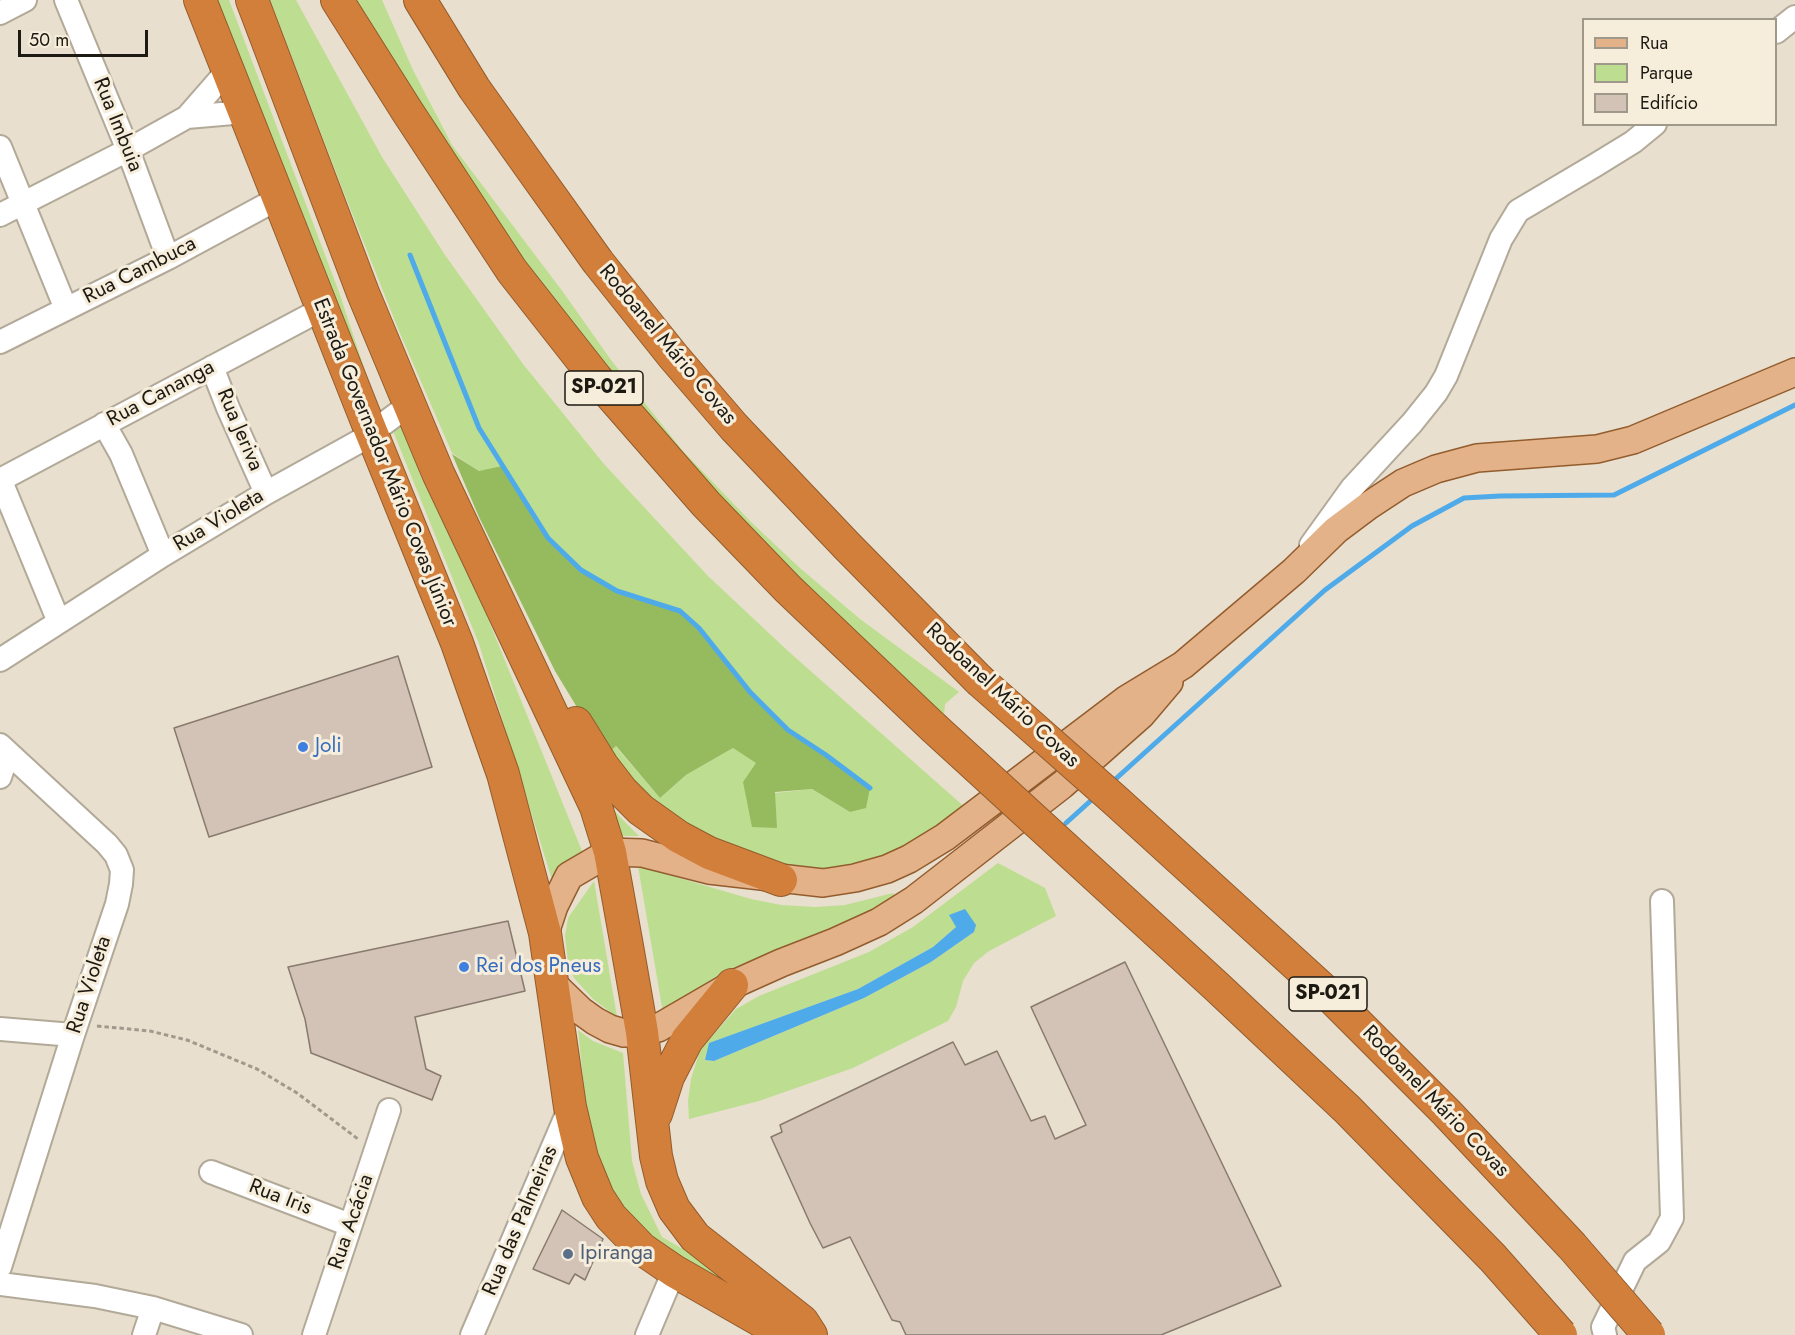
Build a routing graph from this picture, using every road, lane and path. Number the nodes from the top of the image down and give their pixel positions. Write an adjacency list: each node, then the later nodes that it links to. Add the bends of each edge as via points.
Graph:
1 (24, 0): 7 (street)
2 (200, 0): 10 (highway, Estrada Governador Mário Covas Júnior)
3 (252, 0): 25 (highway)
4 (337, 0): 63 (highway, SP-021, bridge, via 512,271 596,378 706,504 788,589 933,727 1347,1109 1493,1258)
5 (420, 0): 65 (highway, Rodoanel Mário Covas / SP-021, bridge, via 474,88 598,262 734,427 979,680 1325,991 1446,1112)
6 (69, 7): 15 (street, Rua Imbuia)
7 (0, 13)
8 (1795, 17): 9 (street)
9 (1777, 31)
10 (228, 70): 11 (highway, Estrada Governador Mário Covas Júnior); 12 (street)
11 (244, 112): 12 (street); 16 (highway, Estrada Governador Mário Covas Júnior)
12 (187, 117): 15 (street)
13 (1653, 126): 31 (street, via 1633,142 1518,211 1501,239 1436,393 1352,488)
14 (0, 147): 17 (street)
15 (128, 150): 17 (street); 19 (street, Rua Imbuia)
16 (279, 198): 19 (street, Rua Cambuca); 21 (highway, Estrada Governador Mário Covas Júnior)
17 (24, 203): 18 (street); 20 (street)
18 (0, 215)
19 (164, 248): 20 (street, Rua Cambuca)
20 (66, 309): 22 (street, Rua Cambuca)
21 (322, 309): 23 (street, Rua Cananga); 27 (highway, Estrada Governador Mário Covas Júnior)
22 (0, 342)
23 (212, 367): 26 (street, Rua Cananga); 29 (street, Rua Jeriva)
24 (1795, 372): 31 (main road, via 1633,440 1597,449 1477,458 1436,469 1403,483 1368,506 1336,530)
25 (409, 405): 27 (street, Rua Violeta); 32 (highway)
26 (104, 424): 28 (street, Rua Cananga); 30 (street, via 121,454)
27 (371, 432): 29 (street, Rua Violeta); 41 (highway, Estrada Governador Mário Covas Júnior, via 474,690 506,785)
28 (0, 479): 33 (street)
29 (266, 493): 30 (street, Rua Violeta)
30 (163, 555): 33 (street, Rua Violeta)
31 (1294, 571): 35 (main road)
32 (501, 609): 38 (highway, via 591,796); 39 (highway, via 602,765 641,810 709,853)
33 (59, 622): 34 (street, Rua Violeta)
34 (0, 660)
35 (1183, 665): 39 (main road, via 1127,699 909,860 834,882); 43 (main road, via 1141,715 1062,785 914,900 861,930)
36 (4, 749): 37 (street); 46 (street, Rua Violeta, via 107,844 122,870 117,904)
37 (0, 777)
38 (610, 852): 39 (main road, via 630,851 709,870); 41 (main road, via 569,876); 45 (highway)
39 (781, 880)
40 (1662, 901): 64 (street, via 1672,1218 1659,1242 1635,1261 1603,1327)
41 (545, 933): 42 (highway, Estrada Governador Mário Covas Júnior)
42 (553, 984): 45 (main road, via 595,1021 624,1033); 47 (highway, Estrada Governador Mário Covas Júnior)
43 (732, 985): 45 (main road, via 658,1028); 49 (highway, via 687,1040 668,1077)
44 (0, 1029): 46 (street)
45 (642, 1032): 49 (highway)
46 (73, 1035): 50 (path, via 90,1025 150,1031 187,1040 257,1069 297,1093); 53 (street, Rua Violeta)
47 (570, 1107): 54 (highway, Estrada Governador Mário Covas Júnior, via 582,1158 597,1197 642,1249); 61 (street, Rua das Palmeiras)
48 (389, 1110): 50 (street, Rua Acácia)
49 (652, 1123): 57 (highway, via 656,1156 674,1209 695,1237)
50 (376, 1153): 52 (street, Rua Acácia)
51 (211, 1172): 52 (street, Rua Iris)
52 (350, 1225): 60 (street, Rua Acácia)
53 (0, 1267)
54 (674, 1271): 57 (highway, Estrada Governador Mário Covas Júnior, via 765,1323); 62 (street)
55 (0, 1284): 56 (street)
56 (153, 1308): 58 (street); 59 (street)
57 (804, 1332)
58 (144, 1335)
59 (241, 1335)
60 (314, 1335)
61 (472, 1335)
62 (647, 1335)
63 (1561, 1335)
64 (1605, 1335)
65 (1649, 1335)

